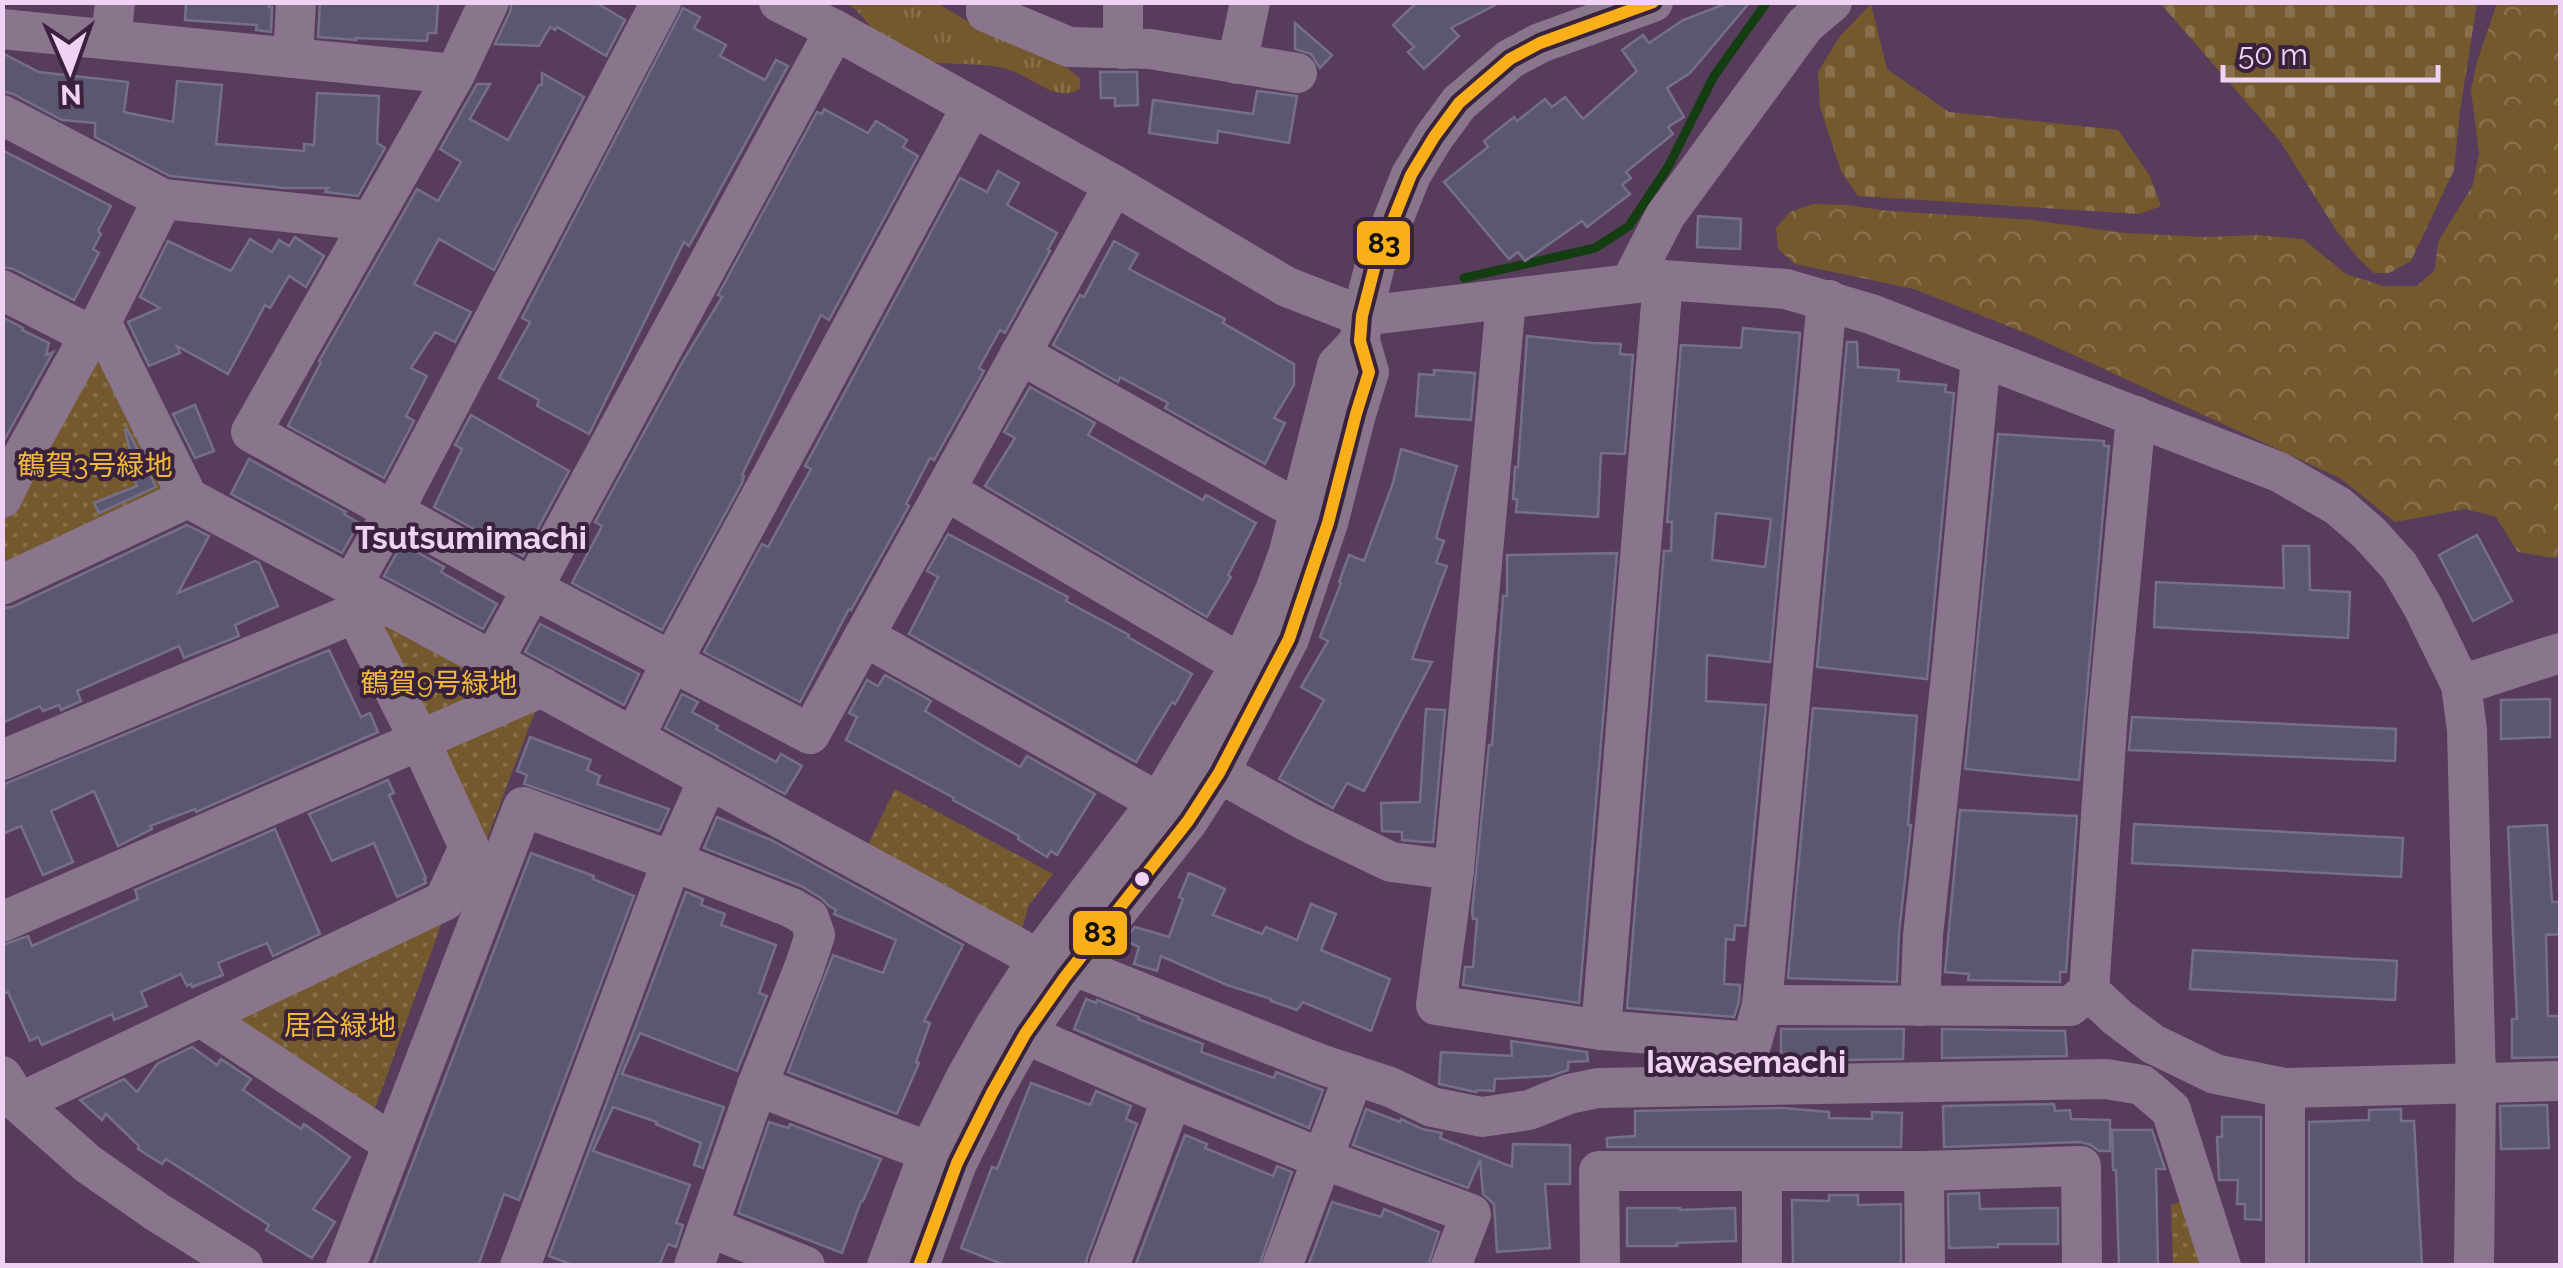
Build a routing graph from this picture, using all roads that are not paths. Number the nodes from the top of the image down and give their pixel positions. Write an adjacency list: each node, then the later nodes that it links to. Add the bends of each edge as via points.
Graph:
1 (296, 2): 14 (street)
2 (490, 2): 16 (street)
3 (661, 2): 35 (street)
4 (779, 2): 12 (street)
5 (986, 2): 13 (street, via 986,12 1069,47)
6 (1122, 2): 13 (street)
7 (1250, 2): 15 (street)
8 (1652, 2): 28 (street, via 1540,43 1510,59 1460,103 1410,175 1385,236)
9 (1832, 2): 23 (street, via 1805,25 1665,216)
10 (113, 21): 11 (street); 14 (street)
11 (2, 28)
12 (835, 30): 18 (street); 39 (street)
13 (1122, 49): 15 (street)
14 (293, 58): 16 (street)
15 (1237, 64): 17 (street)
16 (455, 74): 22 (street)
17 (1297, 74)
18 (972, 106): 20 (street); 43 (street)
19 (2, 116): 21 (street)
20 (1114, 185): 28 (street); 29 (street)
21 (163, 199): 22 (street); 27 (street)
22 (371, 221): 35 (street, via 251,432)
23 (1647, 281): 25 (street); 26 (street, via 1786,289); 62 (street)
24 (2, 290): 27 (street)
25 (1506, 300): 28 (street); 54 (street)
26 (1829, 300): 30 (street); 59 (street)
27 (96, 328): 32 (street); 34 (street)
28 (1361, 328): 36 (street, via 1337,365); 50 (street, via 1369,372 1289,640)
29 (1020, 354): 33 (street); 36 (street)
30 (1980, 357): 31 (street); 60 (street)
31 (2136, 416): 45 (street, via 2279,472 2338,506 2399,566); 58 (street)
32 (8, 473)
33 (945, 490): 40 (street); 44 (street)
34 (188, 498): 37 (street); 38 (street)
35 (394, 510): 38 (street); 39 (street)
36 (1300, 511): 44 (street, via 1275,591)
37 (2, 584)
38 (352, 584): 42 (street)
39 (531, 588): 42 (street); 43 (street)
40 (864, 636): 43 (street, via 810,734); 52 (street)
41 (2560, 653): 45 (street)
42 (494, 660): 46 (street)
43 (672, 663): 47 (street)
44 (1241, 664): 50 (street)
45 (2461, 685): 66 (street)
46 (542, 687): 47 (street); 48 (street)
47 (634, 738): 51 (street)
48 (419, 739): 49 (street, via 355,613); 55 (street); 61 (street, via 469,847 444,901)
49 (2, 760)
50 (1204, 764): 52 (street); 54 (street, via 1390,862); 63 (street, via 1188,821)
51 (708, 780): 53 (street); 56 (street)
52 (1156, 801): 72 (street, via 1038,959 965,1078)
53 (672, 860): 67 (street, via 809,918 815,934); 71 (street, via 523,807); 79 (street)
54 (1454, 870): 62 (street, via 1436,1004)
55 (2, 922)
56 (1020, 949)
57 (1087, 971): 64 (street)
58 (2089, 991): 60 (street, via 2070,1006); 68 (street, via 2153,1044 2215,1074)
59 (1762, 1004): 60 (street); 62 (street, via 1752,1042)
60 (1920, 1006)
61 (201, 1017): 69 (street); 71 (street)
62 (1600, 1030)
63 (1025, 1034): 70 (street); 83 (street, via 957,1164)
64 (1354, 1075): 73 (street); 91 (street, via 1432,1107 1482,1117 1598,1088 2106,1078 2142,1085 2171,1110)
65 (2560, 1081): 66 (street)
66 (2476, 1083): 68 (street); 93 (street)
67 (757, 1086): 72 (street); 76 (street)
68 (2285, 1088): 92 (street)
69 (11, 1090): 77 (street, via 88,1164)
70 (1172, 1098): 73 (street); 84 (street)
71 (393, 1144): 78 (street)
72 (929, 1152): 82 (street)
73 (1323, 1159): 85 (street); 86 (street, via 1471,1214)
74 (1924, 1171): 75 (street); 89 (street); 90 (street, via 2081,1166)
75 (1762, 1172): 87 (street, via 1599,1172); 88 (street)
76 (708, 1227): 80 (street); 81 (street)
77 (243, 1266)
78 (346, 1266)
79 (520, 1266)
80 (694, 1266)
81 (805, 1266)
82 (887, 1266)
83 (918, 1266)
84 (1108, 1266)
85 (1282, 1266)
86 (1452, 1266)
87 (1600, 1266)
88 (1762, 1266)
89 (1925, 1266)
90 (2082, 1266)
91 (2221, 1266)
92 (2285, 1266)
93 (2474, 1266)

